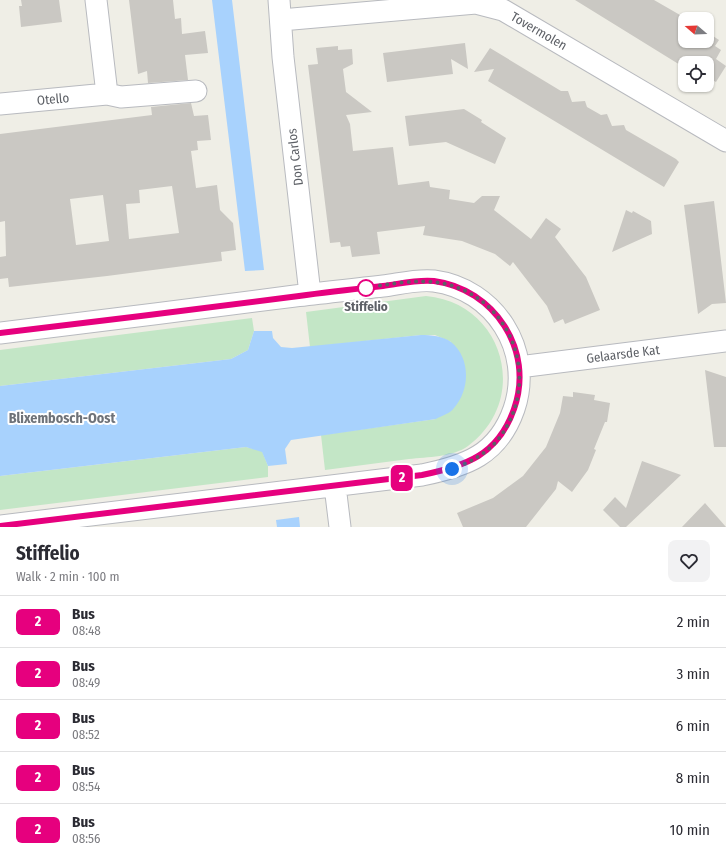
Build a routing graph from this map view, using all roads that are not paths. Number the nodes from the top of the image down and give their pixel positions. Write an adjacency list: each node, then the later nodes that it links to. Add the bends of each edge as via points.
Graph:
1 (96, 0): 4 (street)
2 (280, 10): 6 (street, Tovermolen, via 476,3 503,10); 7 (street, Don Carlos)
3 (196, 91): 4 (street, Otello, via 121,97)
4 (107, 94): 5 (street, Otello)
5 (0, 104)
6 (726, 141)
7 (310, 294): 8 (street); 10 (street, via 420,281 448,284 474,296 494,312 514,343)
8 (0, 334)
9 (726, 341): 10 (street, Gelaarsde Kat)
10 (519, 366): 11 (street, via 517,399 508,423 492,446 475,459 452,469 422,475)
11 (335, 486): 12 (street); 13 (street)
12 (0, 526)
13 (340, 527)

